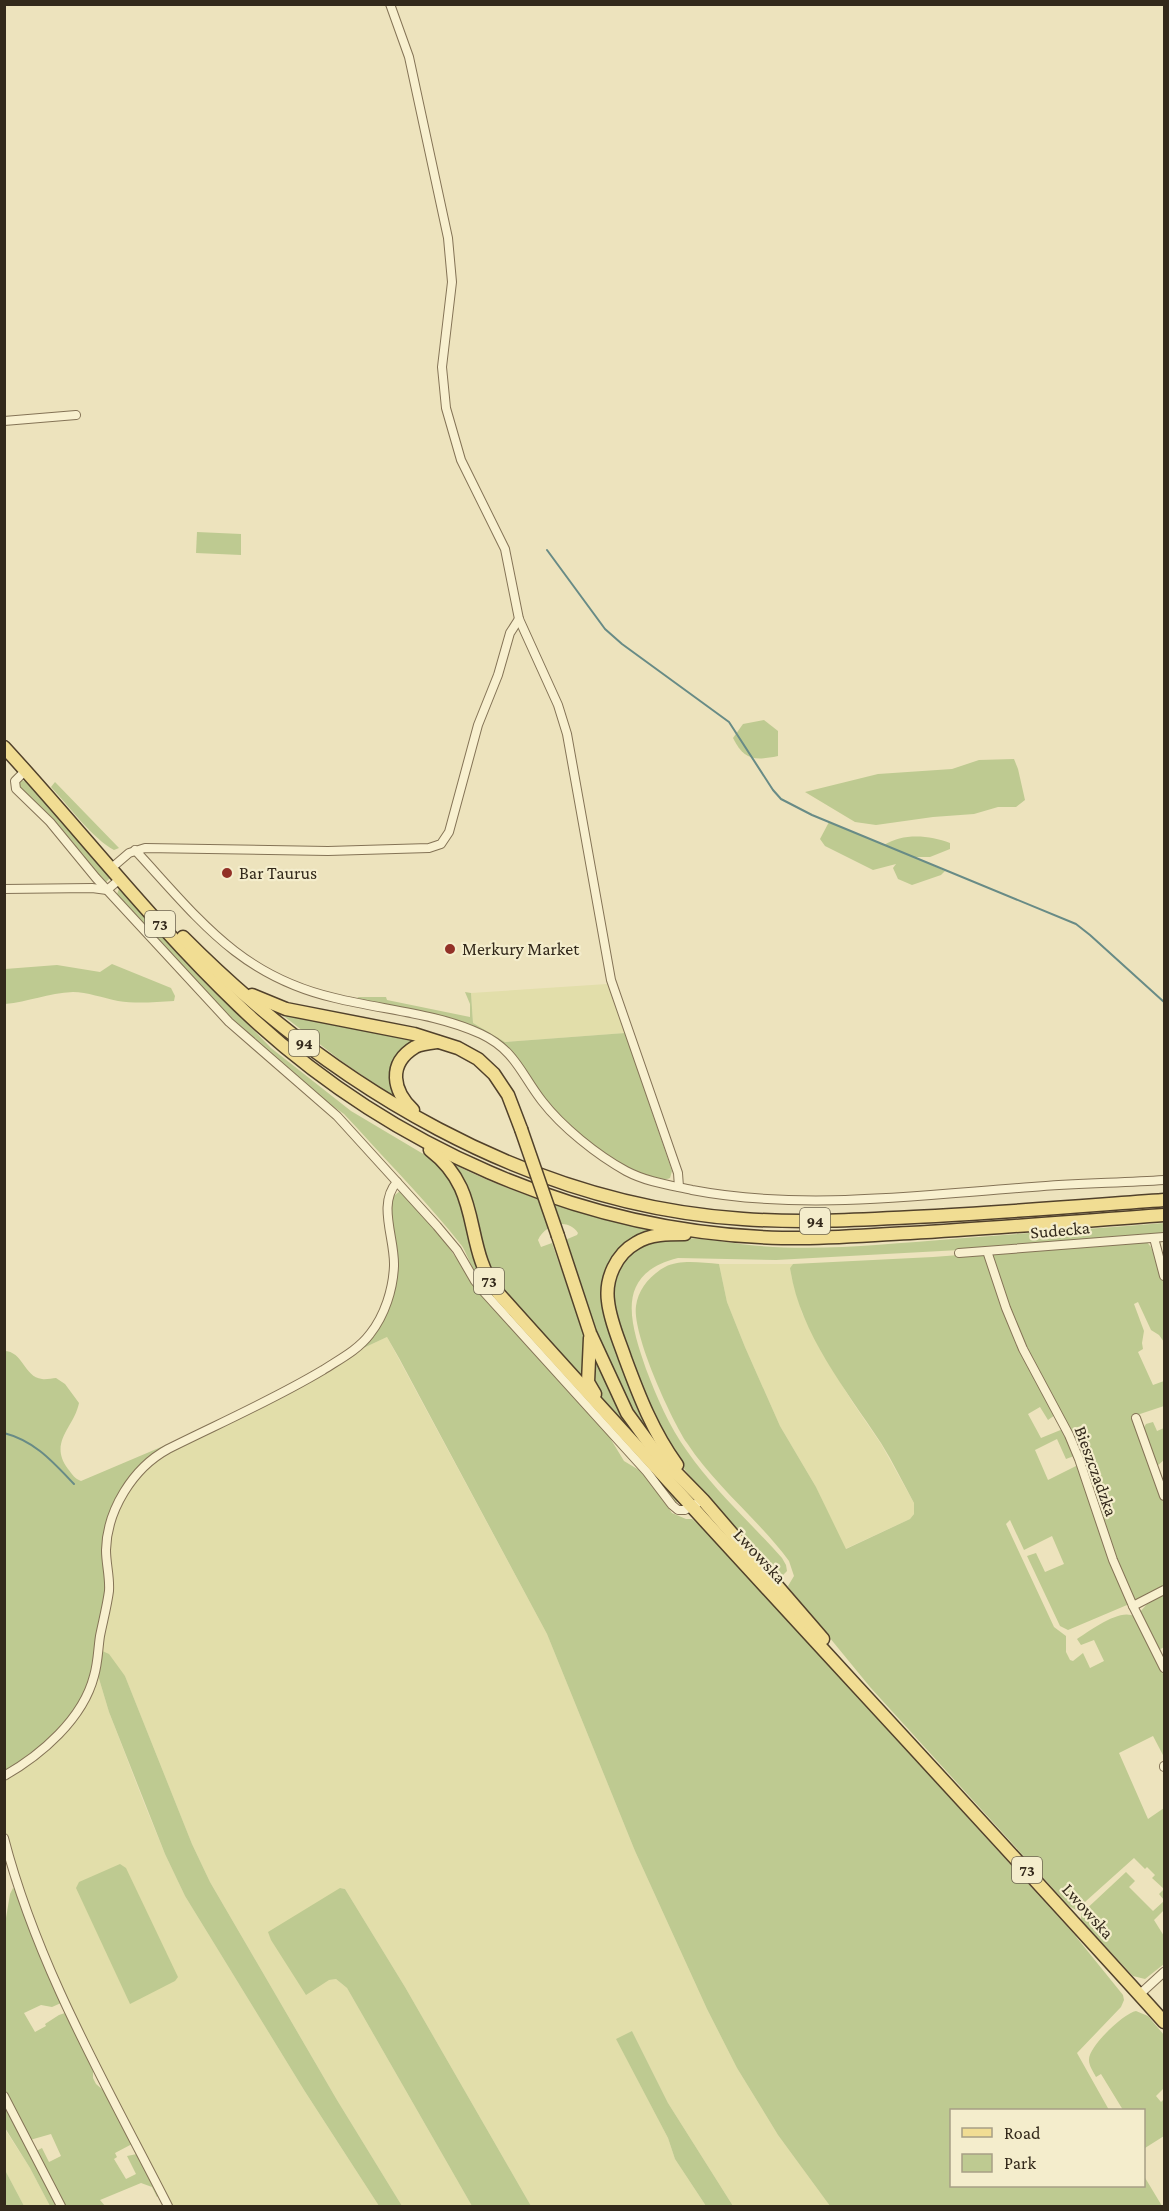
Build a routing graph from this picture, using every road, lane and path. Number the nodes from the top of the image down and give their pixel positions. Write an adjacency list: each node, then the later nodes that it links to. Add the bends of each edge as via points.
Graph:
1 (390, 4): 4 (street, via 409,57 448,238 452,282 442,367 446,408 461,460 505,549)
2 (76, 415): 3 (street)
3 (4, 421)
4 (519, 619): 8 (street, via 510,633 478,725 450,832 441,844 429,848 328,851); 19 (street, via 567,734 611,980 678,1173)
5 (4, 747): 6 (main road, 73)
6 (26, 770): 7 (main road, 73); 12 (street, via 15,781 16,789 50,822)
7 (86, 837): 9 (main road, 73); 10 (main road, 73)
8 (135, 850): 9 (street); 19 (street, via 212,933 249,963 312,992 449,1023 483,1035 512,1057 563,1125 623,1169 640,1178)
9 (115, 865): 13 (main road, 73)
10 (120, 879): 12 (street); 16 (main road, 73, via 210,978 282,1045 346,1095)
11 (4, 889): 12 (street)
12 (107, 890): 18 (street, via 229,1022 331,1111)
13 (233, 985): 14 (main road, 73, via 286,1009); 15 (main road, 94, via 332,1064)
14 (441, 1041): 15 (main road, via 416,1047 405,1056 399,1063 395,1082 402,1099); 28 (main road, 73, bridge, via 468,1053 490,1070 508,1095)
15 (436, 1127): 20 (main road, 94, via 559,1182 645,1205 707,1216 824,1221)
16 (405, 1131): 22 (main road, 94, via 533,1190 604,1212); 29 (main road, 73, via 446,1163 458,1180 491,1284)
17 (1164, 1180): 19 (street, via 834,1200 759,1199)
18 (397, 1182): 33 (street, via 458,1250 483,1291 647,1472 672,1505 678,1510); 38 (street, via 387,1204 393,1278 377,1324 350,1354 168,1449 135,1476 108,1533 108,1593 88,1693 47,1745 26,1764)
19 (679, 1187)
20 (1164, 1200)
21 (1164, 1215): 22 (main road, 94, via 867,1235 783,1238)
22 (715, 1233): 32 (main road, via 655,1236 636,1242 616,1263 608,1284 612,1320 640,1398 656,1431)
23 (1164, 1237): 24 (street, Sudecka)
24 (1154, 1238): 25 (street, Sudecka); 27 (street)
25 (987, 1251): 26 (street, Sudecka); 35 (street, Bieszczadzka, via 1023,1349 1079,1459)
26 (959, 1253)
27 (1164, 1276)
28 (590, 1333): 29 (main road, via 588,1382); 32 (main road, 73, via 627,1413 654,1450)
29 (609, 1414): 33 (main road, Lwowska / 73)
30 (1136, 1418): 31 (street)
31 (1164, 1496)
32 (703, 1500): 33 (street); 37 (main road, Lwowska / 73)
33 (692, 1508): 37 (main road, Lwowska / 73)
34 (1164, 1590): 35 (street)
35 (1133, 1606): 36 (street, Bieszczadzka)
36 (1164, 1668)
37 (889, 1719): 41 (main road, Lwowska / 73)
38 (4, 1776)
39 (4, 1838): 45 (street, via 48,1966 100,2077)
40 (1164, 1972): 41 (street)
41 (1140, 1994): 42 (main road, Lwowska / 73)
42 (1164, 2022)
43 (4, 2096): 44 (street)
44 (60, 2206)
45 (168, 2206)

